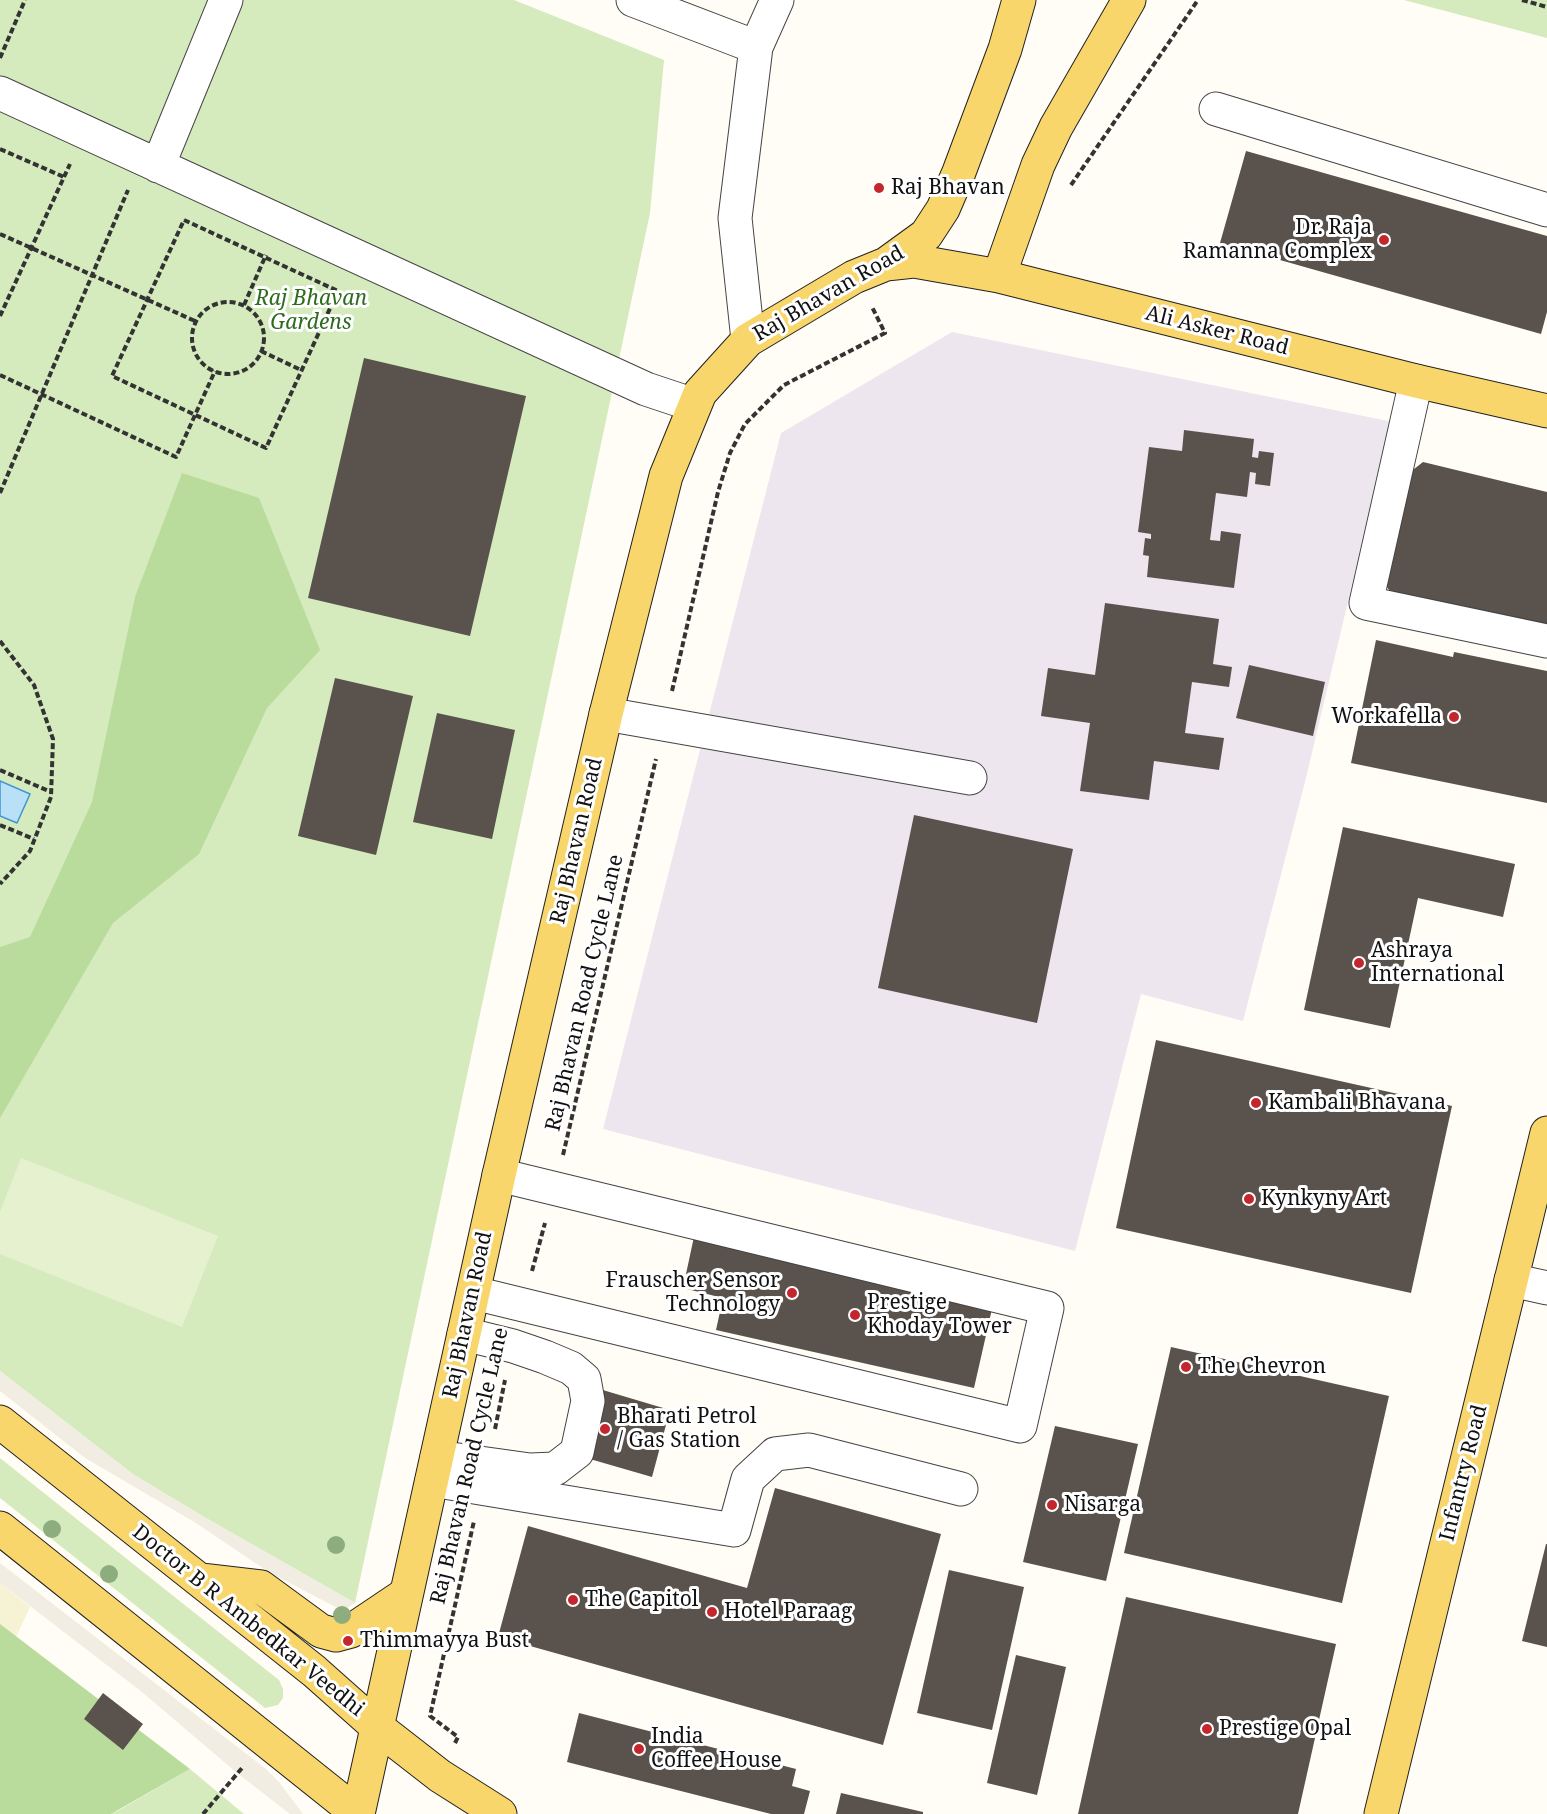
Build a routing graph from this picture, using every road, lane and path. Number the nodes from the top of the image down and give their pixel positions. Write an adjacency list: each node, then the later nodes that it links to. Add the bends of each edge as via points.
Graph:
1 (25, 0): 11 (path)
2 (226, 0): 16 (lane)
3 (633, 0): 10 (lane)
4 (777, 0): 10 (lane)
5 (1019, 0): 24 (main road, Raj Bhavan Road, via 1005,49 943,209 926,235)
6 (1129, 0): 26 (main road, via 1051,136)
7 (1198, 0): 18 (path)
8 (1522, 0): 9 (path)
9 (1547, 7)
10 (756, 47): 32 (lane, via 735,218)
11 (0, 58)
12 (0, 93): 14 (lane)
13 (1216, 109): 19 (lane)
14 (85, 132): 16 (lane); 17 (path)
15 (0, 149): 17 (path)
16 (150, 162): 20 (lane); 25 (path)
17 (64, 177): 22 (path)
18 (1065, 193)
19 (1547, 210)
20 (281, 222): 23 (path); 39 (lane, via 646,388)
21 (0, 234): 22 (path)
22 (31, 247): 25 (path); 30 (path)
23 (265, 257): 27 (path, via 184,219); 28 (path); 34 (path, via 338,291)
24 (886, 264): 26 (main road, Ali Asker Road, via 914,261); 32 (main road, Raj Bhavan Road, via 854,277)
25 (92, 275): 27 (path); 38 (path)
26 (999, 276): 37 (main road, Ali Asker Road)
27 (147, 299): 31 (path); 41 (path, via 112,375)
28 (244, 305): 31 (path, via 223,301 209,305); 33 (path, via 263,327)
29 (872, 307): 46 (path, Raj Bhavan Road Cycle Lane, via 885,333 784,385 745,424 730,453)
30 (0, 316)
31 (195, 321): 35 (path, via 191,342 195,356)
32 (748, 340): 39 (main road, Raj Bhavan Road, via 700,393)
33 (261, 351): 34 (path); 35 (path, via 243,372 225,375)
34 (301, 370): 41 (path, via 266,448)
35 (215, 371): 41 (path)
36 (0, 375): 38 (path)
37 (1416, 381): 40 (main road, Ali Asker Road); 44 (lane, via 1366,603)
38 (42, 394): 41 (path, via 176,457); 42 (path)
39 (694, 405): 45 (main road, Raj Bhavan Road, via 666,476)
40 (1547, 411)
41 (196, 415)
42 (0, 493)
43 (0, 641): 49 (path, via 34,685 53,739)
44 (1547, 641)
45 (606, 714): 46 (lane); 54 (main road, Raj Bhavan Road)
46 (664, 723): 48 (lane); 55 (path, Raj Bhavan Road Cycle Lane)
47 (0, 770): 49 (path)
48 (970, 778)
49 (51, 792): 51 (path)
50 (0, 825): 51 (path)
51 (34, 839): 52 (path, via 30,850)
52 (0, 884)
53 (1547, 1133): 56 (main road, Infantry Road)
54 (499, 1175): 55 (lane); 58 (main road, Raj Bhavan Road)
55 (555, 1188): 59 (path, Raj Bhavan Road Cycle Lane); 59 (lane, via 1047,1308 1020,1426)
56 (1511, 1280): 57 (lane); 75 (main road, Infantry Road)
57 (1547, 1288)
58 (474, 1293): 59 (lane); 60 (main road, Raj Bhavan Road)
59 (523, 1305)
60 (464, 1334): 61 (lane); 63 (main road, Raj Bhavan Road)
61 (513, 1346): 64 (path, Raj Bhavan Road Cycle Lane); 64 (lane, via 571,1368 584,1379 588,1401 577,1452 555,1469)
62 (0, 1422): 67 (main road, Doctor B R Ambedkar Veedhi)
63 (435, 1468): 64 (lane); 68 (main road, Raj Bhavan Road)
64 (484, 1476): 65 (lane, via 734,1530 748,1479 775,1454 809,1450); 70 (path, Raj Bhavan Road Cycle Lane, via 430,1716 458,1737)
65 (961, 1489)
66 (0, 1528): 73 (main road)
67 (201, 1580): 68 (main road, via 261,1587 321,1631 336,1635 351,1631); 69 (main road, Doctor B R Ambedkar Veedhi)
68 (406, 1594): 69 (main road, Raj Bhavan Road)
69 (377, 1727): 73 (main road, Raj Bhavan Road); 74 (main road, Doctor B R Ambedkar Veedhi, via 440,1776)
70 (450, 1752)
71 (245, 1765): 72 (path)
72 (203, 1814)
73 (358, 1814)
74 (500, 1814)
75 (1380, 1814)

